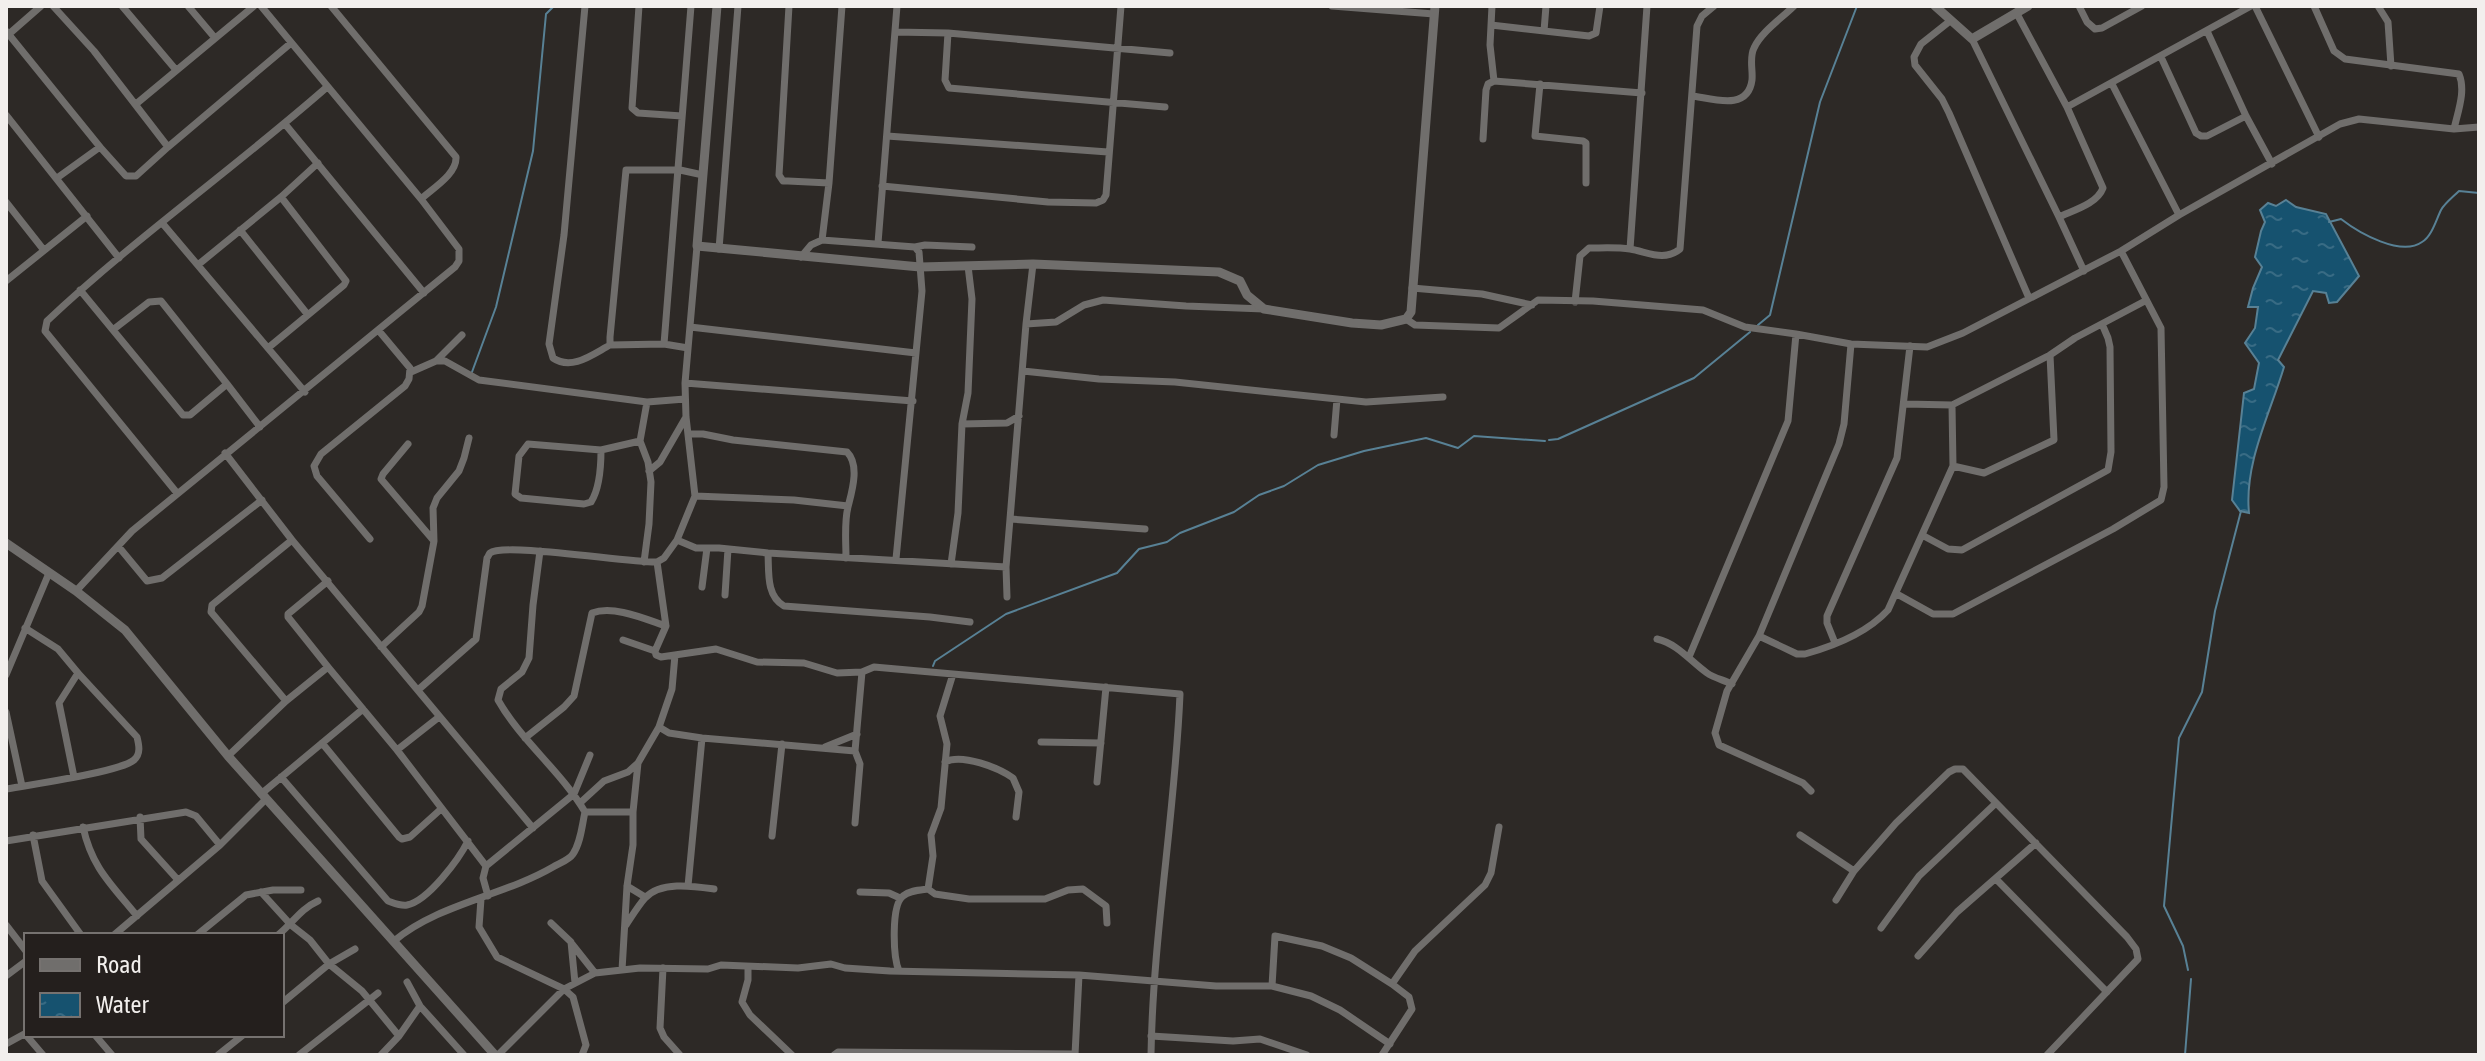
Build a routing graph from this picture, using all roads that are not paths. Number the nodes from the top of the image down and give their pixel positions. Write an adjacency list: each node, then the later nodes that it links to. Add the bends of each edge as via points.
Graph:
1 (41, 6): 38 (street)
2 (53, 6): 56 (street)
3 (122, 6): 48 (street)
4 (188, 6): 41 (street)
5 (254, 6): 41 (street)
6 (261, 6): 43 (street)
7 (331, 6): 80 (street, via 456,157 456,167)
8 (585, 6): 123 (street, via 549,344 553,358 567,364)
9 (639, 6): 60 (street, via 632,108)
10 (691, 6): 60 (street)
11 (717, 6): 74 (street)
12 (738, 6): 93 (street)
13 (789, 6): 76 (street, via 779,175 783,181)
14 (842, 6): 76 (street)
15 (897, 6): 39 (street)
16 (1121, 6): 44 (street)
17 (1332, 6): 31 (street)
18 (1492, 6): 35 (street)
19 (1546, 6): 36 (street)
20 (1600, 6): 36 (street, via 1594,35)
21 (1647, 6): 53 (street)
22 (1714, 6): 54 (street, via 1697,26)
23 (1794, 6): 54 (street, via 1758,40 1752,82 1744,97 1732,102)
24 (1935, 6): 34 (street)
25 (2028, 6): 33 (street)
26 (2079, 6): 27 (street, via 2095,29)
27 (2142, 6)
28 (2253, 6): 37 (street); 66 (street)
29 (2314, 6): 47 (street, via 2338,56)
30 (2378, 6): 47 (street, via 2388,22)
31 (1382, 8): 32 (street)
32 (1435, 10): 104 (street)
33 (2016, 12): 42 (street); 58 (street)
34 (1950, 21): 42 (street); 107 (street, via 1921,44 1915,65 1949,113)
35 (1491, 25): 36 (street); 49 (street)
36 (1544, 31)
37 (2207, 31): 46 (street); 61 (street)
38 (7, 32): 68 (street)
39 (895, 32): 40 (street); 65 (street)
40 (948, 33): 44 (street); 55 (street, via 949,88)
41 (215, 38): 48 (street)
42 (1972, 39): 84 (street)
43 (291, 43): 52 (street); 69 (street)
44 (1117, 48): 45 (street); 55 (street)
45 (1170, 53)
46 (2161, 57): 51 (street); 61 (street, via 2196,133 2207,136)
47 (2391, 66): 64 (street, via 2459,74 2461,100)
48 (176, 70): 56 (street)
49 (1494, 81): 50 (street); 67 (street, via 1486,90)
50 (1540, 84): 53 (street); 77 (street, via 1535,136 1586,143)
51 (2112, 84): 58 (street); 82 (street)
52 (327, 87): 62 (street); 80 (street)
53 (1642, 93): 94 (street)
54 (1693, 96): 94 (street, via 1680,249 1662,256)
55 (1113, 102): 57 (street); 70 (street)
56 (136, 104): 69 (street)
57 (1165, 107)
58 (2067, 107): 84 (street, via 2103,188 2094,200)
59 (6, 115): 75 (street)
60 (682, 116): 73 (street)
61 (2246, 116): 72 (street)
62 (285, 124): 71 (street); 85 (street)
63 (2479, 127): 64 (street)
64 (2454, 129): 66 (street, via 2359,119)
65 (887, 136): 70 (street); 78 (street)
66 (2319, 137): 72 (street)
67 (1483, 139)
68 (100, 147): 69 (street, via 131,177); 75 (street)
69 (168, 147)
70 (1108, 152): 78 (street, via 1106,195 1096,203)
71 (318, 163): 79 (street); 106 (street)
72 (2272, 164): 82 (street)
73 (680, 170): 74 (street); 121 (street); 123 (street, via 626,170)
74 (703, 175): 89 (street)
75 (57, 178): 83 (street)
76 (829, 183): 87 (street)
77 (1586, 183)
78 (882, 186): 88 (street)
79 (281, 197): 86 (street); 112 (street, via 346,281)
80 (421, 199): 106 (street, via 460,254 455,267)
81 (6, 202): 92 (street)
82 (2179, 215): 95 (street)
83 (87, 216): 92 (street); 97 (street)
84 (2059, 217): 102 (street)
85 (163, 224): 97 (street); 98 (street)
86 (240, 230): 98 (street); 112 (street)
87 (822, 240): 88 (street); 96 (street)
88 (878, 243): 90 (street)
89 (697, 246): 93 (street); 116 (street)
90 (915, 247): 91 (street); 101 (street)
91 (972, 247)
92 (43, 249): 103 (street)
93 (719, 249): 96 (street)
94 (1630, 249): 109 (street, via 1583,252)
95 (2121, 251): 102 (street); 108 (street)
96 (801, 257): 101 (street)
97 (119, 258): 105 (street)
98 (199, 264): 125 (street)
99 (1033, 264): 100 (street); 111 (street, via 1219,272 1240,281); 114 (street)
100 (968, 266): 101 (street); 144 (street, via 972,299)
101 (920, 267): 127 (street)
102 (2084, 271): 107 (street)
103 (6, 281)
104 (1412, 288): 110 (street); 113 (street)
105 (80, 290): 117 (street); 155 (street, via 47,321 45,331)
106 (424, 293): 118 (street)
107 (2029, 298): 124 (street, via 1963,333 1927,347)
108 (2145, 301): 115 (street); 182 (street, via 2159,322 2162,342 2160,501 1953,614 1933,614)
109 (1575, 302): 110 (street, via 1543,299); 119 (street, via 1703,310 1745,327)
110 (1532, 305): 113 (street, via 1499,328 1415,325)
111 (1264, 309): 113 (street, via 1352,323 1381,325); 114 (street, via 1103,300 1056,322)
112 (308, 315): 125 (street)
113 (1406, 319)
114 (1026, 324): 130 (street)
115 (2102, 324): 128 (street); 161 (street, via 2110,347 2108,470 1961,550)
116 (690, 327): 126 (street); 127 (street)
117 (114, 329): 133 (street, via 149,302 161,301); 133 (street, via 183,415 190,415)
118 (379, 331): 131 (street); 134 (street)
119 (1796, 334): 122 (street); 195 (street, via 1788,421)
120 (462, 335): 129 (street)
121 (664, 344): 123 (street); 126 (street)
122 (1851, 344): 124 (street); 188 (street, via 1839,444)
123 (610, 345)
124 (1910, 346): 140 (street)
125 (268, 348): 134 (street)
126 (688, 348): 132 (street)
127 (916, 353): 138 (street)
128 (2050, 355): 141 (street); 153 (street, via 2054,440 1984,473)
129 (436, 361): 131 (street); 139 (street, via 479,380)
130 (1023, 371): 137 (street); 142 (street)
131 (411, 372): 162 (street, via 405,386 321,454 314,466)
132 (685, 383): 136 (street); 138 (street)
133 (227, 384): 145 (street)
134 (305, 392): 145 (street)
135 (1443, 397): 137 (street)
136 (685, 399): 139 (street); 143 (street)
137 (1337, 399): 147 (street)
138 (913, 401): 173 (street)
139 (647, 402): 149 (street)
140 (1905, 404): 141 (street); 191 (street, via 1897,458 1827,616)
141 (1952, 405): 153 (street)
142 (1019, 416): 144 (street, via 1007,423); 159 (street)
143 (686, 417): 146 (street); 154 (street)
144 (962, 424): 176 (street)
145 (260, 427): 152 (street)
146 (689, 434): 156 (street); 158 (street, via 847,452 854,465)
147 (1334, 435)
148 (469, 438): 165 (street, via 459,471 433,508)
149 (640, 441): 151 (street); 154 (street)
150 (408, 444): 165 (street, via 383,474 382,483)
151 (601, 450): 151 (street, via 591,502 515,494 519,456 528,444)
152 (225, 453): 155 (street); 157 (street)
153 (1953, 466): 161 (street)
154 (649, 471): 174 (street)
155 (177, 493): 167 (street)
156 (695, 496): 158 (street); 164 (street)
157 (262, 500): 163 (street); 167 (street, via 162,578 147,581)
158 (848, 506): 172 (street)
159 (1010, 519): 160 (street); 177 (street)
160 (1145, 529)
161 (1922, 535): 182 (street)
162 (370, 539)
163 (292, 540): 179 (street); 204 (street, via 212,605 211,612)
164 (677, 540): 168 (street); 175 (street)
165 (434, 541): 192 (street, via 422,606)
166 (6, 543): 178 (street)
167 (118, 546): 181 (street)
168 (707, 548): 169 (street); 180 (street)
169 (728, 549): 171 (street); 183 (street)
170 (540, 551): 174 (street); 203 (street, via 499,550 488,555 476,639); 210 (street, via 529,658 498,695)
171 (768, 553): 172 (street); 185 (street, via 773,598 784,606)
172 (846, 558): 173 (street)
173 (896, 559): 176 (street)
174 (644, 562): 175 (street)
175 (657, 562): 186 (street)
176 (951, 564): 177 (street)
177 (1006, 567): 184 (street)
178 (49, 573): 181 (street); 187 (street)
179 (328, 581): 192 (street); 196 (street, via 288,617)
180 (702, 587)
181 (76, 591): 220 (street, via 125,630)
182 (1897, 594): 191 (street, via 1879,620)
183 (725, 595)
184 (1007, 597)
185 (970, 622)
186 (666, 626): 193 (street); 210 (street, via 631,614 592,613 574,696)
187 (25, 628): 198 (street, via 58,649); 200 (street)
188 (1759, 636): 191 (street, via 1797,654); 201 (street)
189 (1657, 639): 195 (street)
190 (623, 640): 193 (street)
191 (1835, 643)
192 (381, 647): 203 (street)
193 (655, 651): 194 (street, via 661,657)
194 (675, 655): 197 (street, via 716,649 757,662); 208 (street, via 672,689)
195 (1689, 657): 201 (street, via 1708,674)
196 (328, 667): 204 (street); 205 (street)
197 (862, 672): 199 (street, via 874,667); 209 (street)
198 (78, 673): 223 (street, via 59,703); 223 (street, via 134,734 139,749 127,764)
199 (953, 674): 202 (street); 221 (street, via 940,716)
200 (6, 675)
201 (1732, 684): 228 (street, via 1715,733 1719,745)
202 (1106, 687): 214 (street); 290 (street, via 1180,694)
203 (418, 690): 207 (street)
204 (286, 701): 220 (street)
205 (363, 709): 213 (street); 217 (street)
206 (6, 712): 226 (street)
207 (439, 717): 217 (street); 241 (street)
208 (659, 727): 211 (street); 222 (street)
209 (857, 734): 216 (street); 218 (street)
210 (525, 738): 229 (street)
211 (702, 738): 215 (street); 254 (street)
212 (1041, 742): 214 (street)
213 (322, 743): 224 (street); 233 (street, via 402,839)
214 (1101, 743): 225 (street)
215 (782, 744): 216 (street); 244 (street)
216 (823, 748): 218 (street)
217 (397, 750): 233 (street)
218 (855, 751): 238 (street, via 860,773)
219 (590, 755): 229 (street)
220 (228, 756): 230 (street)
221 (945, 762): 237 (street, via 952,758 982,763 1013,778 1019,792); 256 (street, via 941,808 931,835)
222 (638, 763): 231 (street, via 604,781); 235 (street)
223 (74, 777): 226 (street)
224 (281, 777): 230 (street); 246 (street, via 396,904 407,905 422,896)
225 (1097, 782)
226 (22, 786): 227 (street)
227 (6, 789)
228 (1811, 791)
229 (574, 794): 231 (street); 241 (street)
230 (264, 796): 248 (street); 276 (street)
231 (580, 803): 234 (street)
232 (1996, 803): 247 (street); 250 (street, via 1963,769 1953,769); 271 (street, via 1919,876)
233 (441, 809): 246 (street)
234 (585, 812): 235 (street); 261 (street, via 572,857)
235 (633, 812): 253 (street)
236 (140, 817): 239 (street); 248 (street, via 191,812); 252 (street, via 141,839)
237 (1016, 817)
238 (855, 823)
239 (83, 827): 242 (street); 265 (street, via 96,865)
240 (1499, 827): 293 (street, via 1485,885 1425,941)
241 (533, 828): 249 (street)
242 (33, 835): 245 (street); 272 (street, via 42,881)
243 (1800, 835): 250 (street)
244 (772, 836)
245 (6, 841)
246 (468, 841): 249 (street)
247 (2036, 843): 251 (street); 296 (street, via 2136,949 2138,959)
248 (220, 845): 252 (street)
249 (486, 866): 261 (street)
250 (1854, 871): 263 (street)
251 (1996, 879): 280 (street); 296 (street)
252 (178, 880): 265 (street)
253 (627, 886): 260 (street); 270 (street)
254 (688, 886): 255 (street); 260 (street)
255 (714, 889)
256 (928, 889): 262 (street); 267 (street, via 969,899 1045,899 1083,889 1106,906)
257 (301, 890): 258 (street)
258 (261, 892): 269 (street); 274 (street, via 246,895)
259 (860, 892): 262 (street)
260 (645, 897): 270 (street)
261 (484, 898): 276 (street, via 440,913); 295 (street, via 479,927 497,957)
262 (900, 898): 286 (street)
263 (1836, 900)
264 (318, 901): 269 (street, via 299,911)
265 (137, 916): 273 (street)
266 (551, 923): 277 (street)
267 (1107, 923)
268 (6, 925): 278 (street)
269 (291, 925): 275 (street); 282 (street)
270 (625, 926): 285 (street)
271 (1881, 928)
272 (80, 933)
273 (116, 933)
274 (199, 933)
275 (281, 933)
276 (394, 941): 315 (street)
277 (571, 942): 287 (street); 292 (street)
278 (24, 948)
279 (355, 949): 282 (street)
280 (1918, 956)
281 (24, 962): 289 (street)
282 (329, 964): 298 (street); 299 (street)
283 (748, 967): 284 (street); 286 (street, via 831,964); 318 (street, via 742,1002)
284 (663, 968): 285 (street); 317 (street, via 660,1028)
285 (622, 970): 287 (street)
286 (895, 971): 288 (street)
287 (595, 973): 292 (street)
288 (1079, 975): 290 (street); 320 (street)
289 (6, 976)
290 (1153, 981): 294 (street); 303 (street)
291 (407, 982): 300 (street)
292 (575, 983): 295 (street)
293 (1392, 984): 294 (street, via 1337,951 1275,936); 308 (street, via 1409,997 1412,1009)
294 (1272, 986): 308 (street, via 1340,1010)
295 (564, 989): 315 (street); 316 (street, via 577,1007 586,1045)
296 (2107, 992): 324 (street)
297 (378, 993): 298 (street)
298 (369, 999): 302 (street); 312 (street)
299 (284, 1001)
300 (420, 1006): 302 (street); 314 (street)
301 (24, 1035): 307 (street)
302 (399, 1036): 313 (street)
303 (1151, 1036): 321 (street); 322 (street, via 1260,1039)
304 (28, 1037): 309 (street)
305 (97, 1037): 310 (street)
306 (240, 1037): 311 (street)
307 (6, 1044)
308 (1390, 1044): 323 (street)
309 (43, 1055)
310 (112, 1055)
311 (218, 1055)
312 (299, 1055)
313 (381, 1055)
314 (464, 1055)
315 (496, 1055)
316 (582, 1055)
317 (680, 1055)
318 (792, 1055)
319 (834, 1055): 320 (street)
320 (1075, 1055)
321 (1151, 1055)
322 (1307, 1055)
323 (1382, 1055)
324 (2047, 1055)

